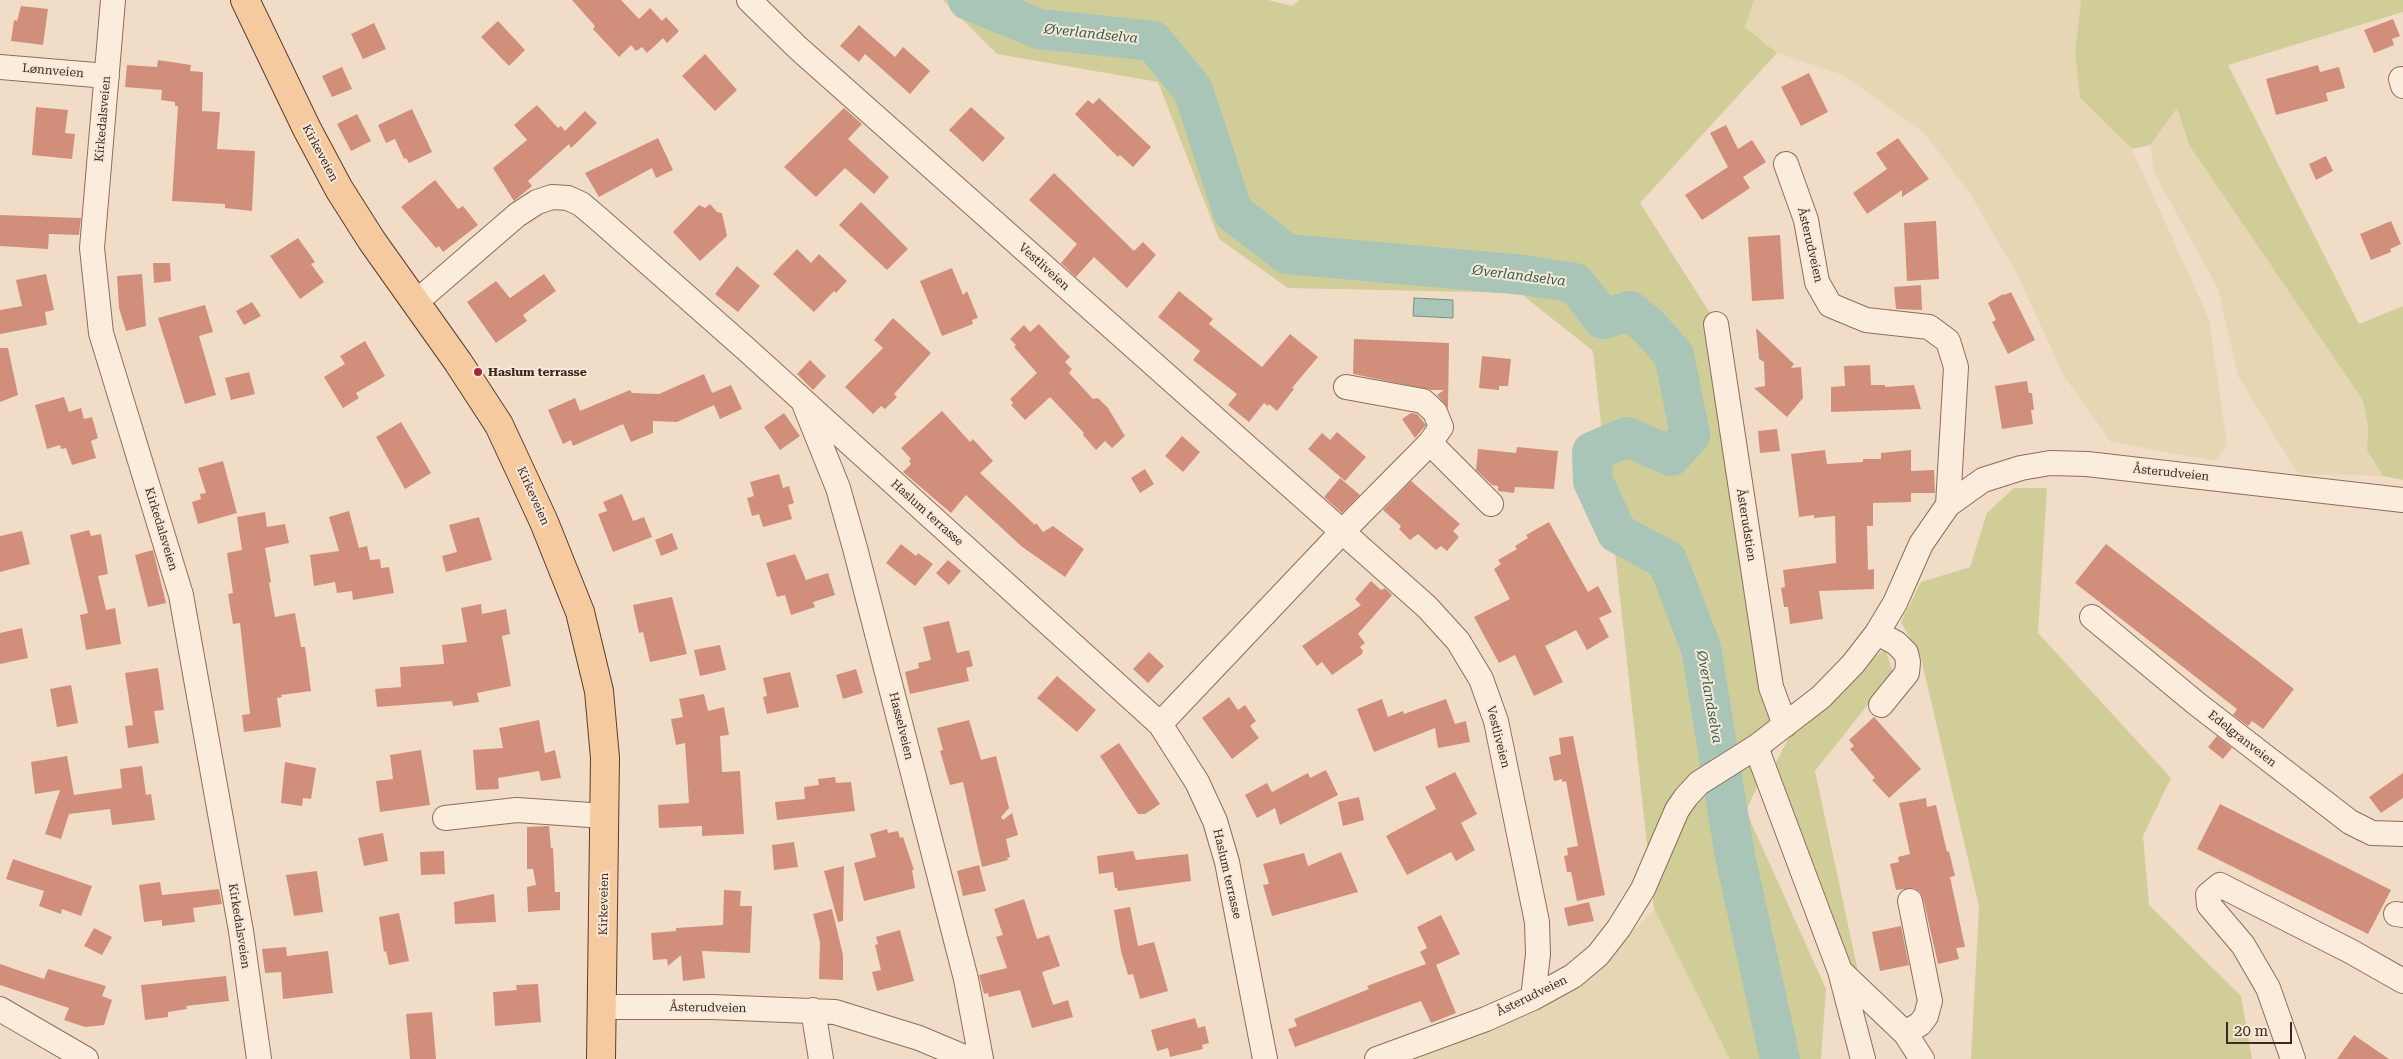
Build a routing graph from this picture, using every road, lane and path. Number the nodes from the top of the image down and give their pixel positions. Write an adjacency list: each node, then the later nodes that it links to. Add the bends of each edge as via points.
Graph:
1 (113, 0): 5 (street, Kirkedalsveien)
2 (246, 0): 7 (main road, Kirkeveien, via 339,189)
3 (749, 0): 15 (street, Vestliveien, via 798,48)
4 (0, 67): 5 (street, Lønnveien)
5 (107, 76): 35 (street, Kirkedalsveien, via 92,248 101,333 181,595 241,931)
6 (1786, 164): 14 (street, Åsterudveien, via 1806,220 1817,282 1830,305 1866,320 1929,327 1948,341 1956,367)
7 (415, 303): 10 (street, Haslum terrasse, via 537,202 552,197 568,198 581,204 601,221); 22 (main road, Kirkeveien, via 476,388 498,425 565,572 590,646 599,692 605,758)
8 (1716, 324): 20 (street, Åsterudstien, via 1771,687)
9 (1346, 387): 11 (street, via 1423,401 1435,412 1441,428)
10 (802, 399): 19 (street, Haslum terrasse); 39 (street, Hasselveien, via 838,488 855,548 966,979)
11 (1430, 443): 13 (street); 15 (street)
12 (2403, 500): 14 (street, Åsterudveien, via 2087,464 2050,463 1984,480)
13 (1491, 504)
14 (1948, 505): 17 (street, Åsterudveien, via 1921,544 1895,603)
15 (1342, 532): 19 (street); 28 (street, Vestliveien, via 1428,607 1458,641 1481,679 1496,721 1537,922 1538,954)
16 (2092, 617): 24 (street, Edelgranveien, via 2197,704 2350,822 2372,833)
17 (1877, 634): 18 (street, via 1896,643 1906,653 1908,662 1907,673); 20 (street, Åsterudveien, via 1821,697)
18 (1881, 705)
19 (1160, 724): 40 (street, Haslum terrasse, via 1197,782 1215,821 1227,862)
20 (1785, 725): 21 (street, Åsterudveien)
21 (1756, 747): 26 (street); 28 (street, Åsterudveien, via 1699,784 1686,797 1677,810 1643,890 1598,955 1573,976)
22 (605, 816): 23 (street, via 517,810); 29 (main road, Kirkeveien)
23 (445, 818)
24 (2403, 834)
25 (1910, 901): 32 (street, via 1930,1001 1923,1020)
26 (1840, 971): 32 (street); 42 (street)
27 (2403, 981): 44 (street, via 2220,885 2208,895 2209,905 2243,945 2268,988)
28 (1533, 998): 41 (street, Åsterudveien)
29 (602, 1007): 31 (street, Åsterudveien); 36 (main road, Kirkeveien)
30 (0, 1010): 34 (street)
31 (813, 1010): 33 (street, Åsterudveien, via 835,1012); 37 (street)
32 (1905, 1033): 43 (street)
33 (924, 1049): 38 (street, Åsterudveien)
34 (86, 1059)
35 (259, 1059)
36 (601, 1059)
37 (821, 1059)
38 (968, 1059)
39 (980, 1059)
40 (1265, 1059)
41 (1377, 1059)
42 (1863, 1059)
43 (1922, 1059)
44 (2293, 1059)

